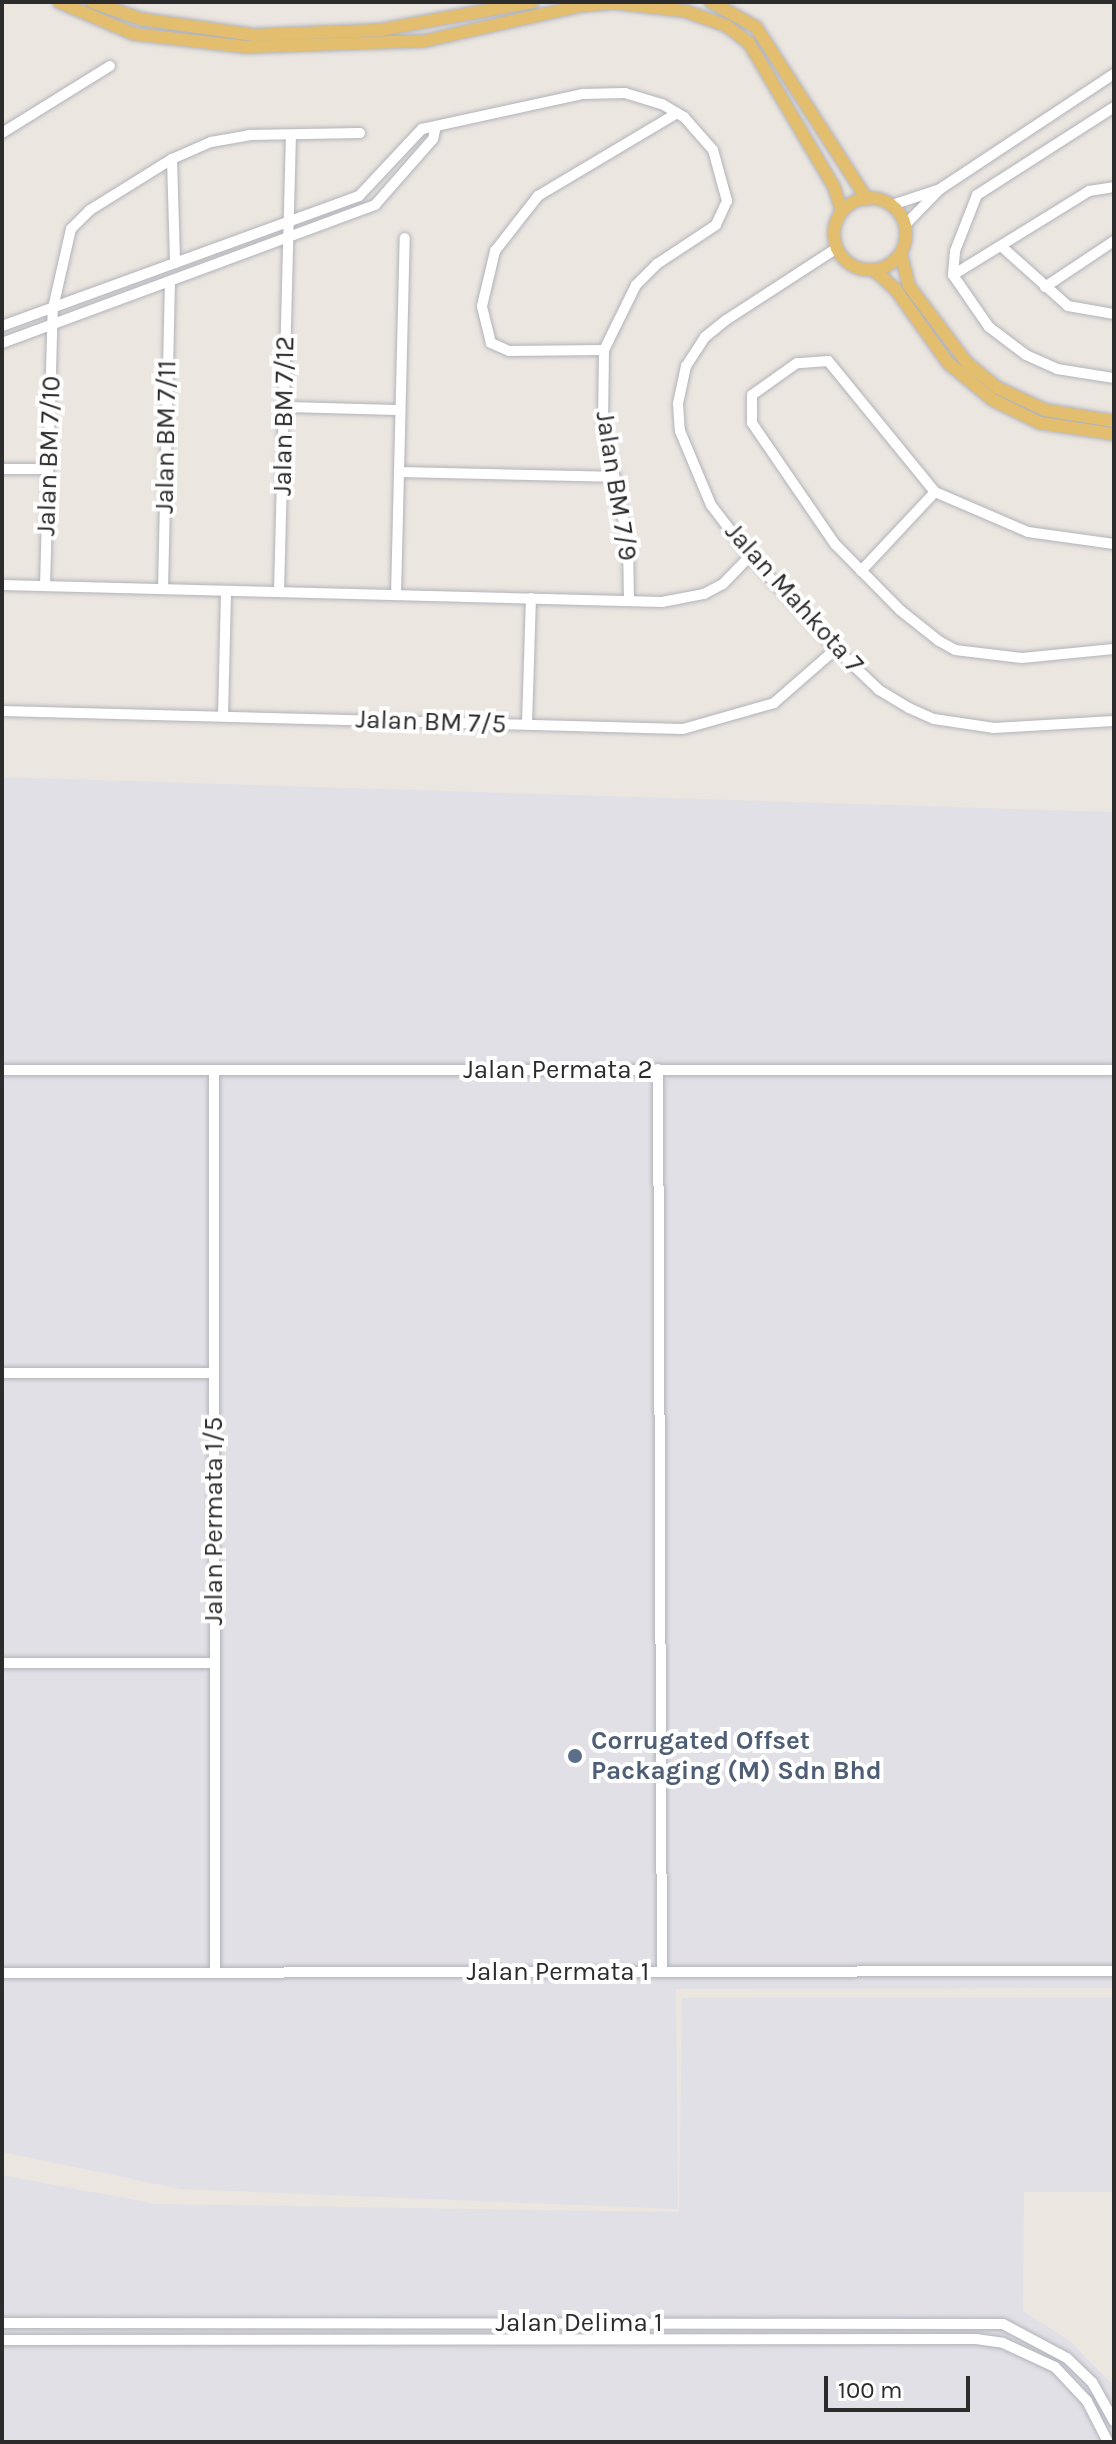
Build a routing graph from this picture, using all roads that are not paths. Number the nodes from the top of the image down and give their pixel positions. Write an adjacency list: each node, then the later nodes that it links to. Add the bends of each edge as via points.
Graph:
1 (59, 2): 18 (main road, via 134,34 246,47 424,41 603,4 685,11 727,26 749,43 834,187)
2 (92, 2): 3 (main road, via 141,19 254,35 380,30)
3 (530, 2)
4 (711, 2): 16 (main road, via 756,27)
5 (110, 66): 10 (street)
6 (1114, 74): 15 (street)
7 (1112, 112): 29 (street, via 977,195 959,238)
8 (677, 113): 9 (street, Jalan BM 7/9, via 642,97 603,92); 37 (street, Jalan BM 7/9, via 713,150 727,188 724,213 716,225 657,264 636,285); 37 (street, via 538,196 495,251 482,306 491,343 509,351)
9 (436, 126): 19 (street, via 422,129 362,195); 22 (street, via 433,139 381,201)
10 (2, 133)
11 (360, 133): 12 (street, Jalan BM 7/10)
12 (291, 135): 13 (street, Jalan BM 7/10, via 211,142); 19 (street, Jalan BM 7/12)
13 (172, 159): 27 (street); 32 (street, Jalan BM 7/10, via 90,210 71,229)
14 (1114, 187): 24 (street, via 1089,191)
15 (940, 189): 17 (street); 20 (street)
16 (867, 199): 17 (main road); 18 (main road)
17 (892, 205): 20 (main road)
18 (842, 212): 25 (main road, via 835,230)
19 (289, 221): 22 (street, Jalan BM 7/12); 27 (street)
20 (905, 225): 26 (main road)
21 (405, 238): 40 (street)
22 (288, 241): 30 (street); 39 (street, Jalan BM 7/12)
23 (1114, 241): 31 (street)
24 (1001, 246): 29 (street); 31 (street)
25 (837, 248): 28 (main road, via 852,265); 49 (street, Jalan Mahkota 7, via 715,328 686,366 681,383 678,404 686,450 711,505)
26 (901, 254): 28 (main road); 41 (main road, via 909,286 967,363 998,388 1045,410)
27 (175, 263): 32 (street)
28 (874, 270): 42 (main road, via 896,290 948,363 993,400 1040,423)
29 (953, 275): 38 (street, via 989,327 1026,355 1057,369)
30 (170, 284): 34 (street); 53 (street, Jalan BM 7/11)
31 (1045, 287): 33 (street, via 1072,308)
32 (53, 308): 34 (street, Jalan BM 7/10); 35 (street)
33 (1114, 314)
34 (53, 325): 36 (street); 44 (street, Jalan BM 7/10)
35 (2, 326)
36 (2, 343)
37 (604, 350): 46 (street, Jalan BM 7/9, via 603,420)
38 (1114, 378)
39 (284, 407): 40 (street); 55 (street, Jalan BM 7/12)
40 (400, 410): 45 (street)
41 (1114, 421)
42 (1114, 434)
43 (2, 469): 44 (street)
44 (48, 469): 52 (street, Jalan BM 7/10)
45 (399, 472): 46 (street); 56 (street)
46 (612, 477): 58 (street, Jalan BM 7/9, via 628,543)
47 (935, 492): 48 (street, via 1028,532); 50 (street); 50 (street, via 836,365 818,359 797,363 756,389 749,402 752,423 792,487)
48 (1114, 544)
49 (750, 556): 58 (street, via 723,584 704,594); 59 (street, Jalan Mahkota 7)
50 (861, 571): 60 (street, via 900,610 955,650 1022,658)
51 (2, 585): 52 (street)
52 (45, 586): 53 (street)
53 (163, 589): 54 (street)
54 (226, 591): 55 (street); 62 (street)
55 (279, 592): 56 (street)
56 (396, 595): 57 (street)
57 (531, 598): 58 (street); 64 (street)
58 (629, 601)
59 (836, 649): 63 (street, Jalan Mahkota 7, via 879,690 934,719 994,728); 64 (street, Jalan BM 7/5, via 774,703 683,729)
60 (1114, 649)
61 (2, 711): 62 (street, Jalan BM 7/5)
62 (223, 716): 64 (street, Jalan BM 7/5)
63 (1114, 721)
64 (527, 724)
65 (658, 1069): 67 (street, Jalan Permata 2); 68 (street, Jalan Permata 2); 74 (street)
66 (2, 1070): 67 (street, Jalan Permata 2)
67 (214, 1070): 70 (street, Jalan Permata 1/5)
68 (1114, 1070)
69 (2, 1373): 70 (street)
70 (214, 1373): 72 (street, Jalan Permata 1/5)
71 (2, 1663): 72 (street)
72 (214, 1663): 76 (street, Jalan Permata 1/5)
73 (1114, 1971): 74 (street, Jalan Permata 1)
74 (662, 1972): 76 (street, Jalan Permata 1)
75 (2, 1973): 76 (street, Jalan Permata 1)
76 (215, 1973)
77 (2, 2323): 79 (street, Jalan Delima 1, via 1003,2324 1067,2358 1092,2382)
78 (2, 2340): 80 (street, Jalan Delima 1, via 976,2339 1003,2343 1055,2367 1087,2401)
79 (1114, 2421)
80 (1108, 2442)

